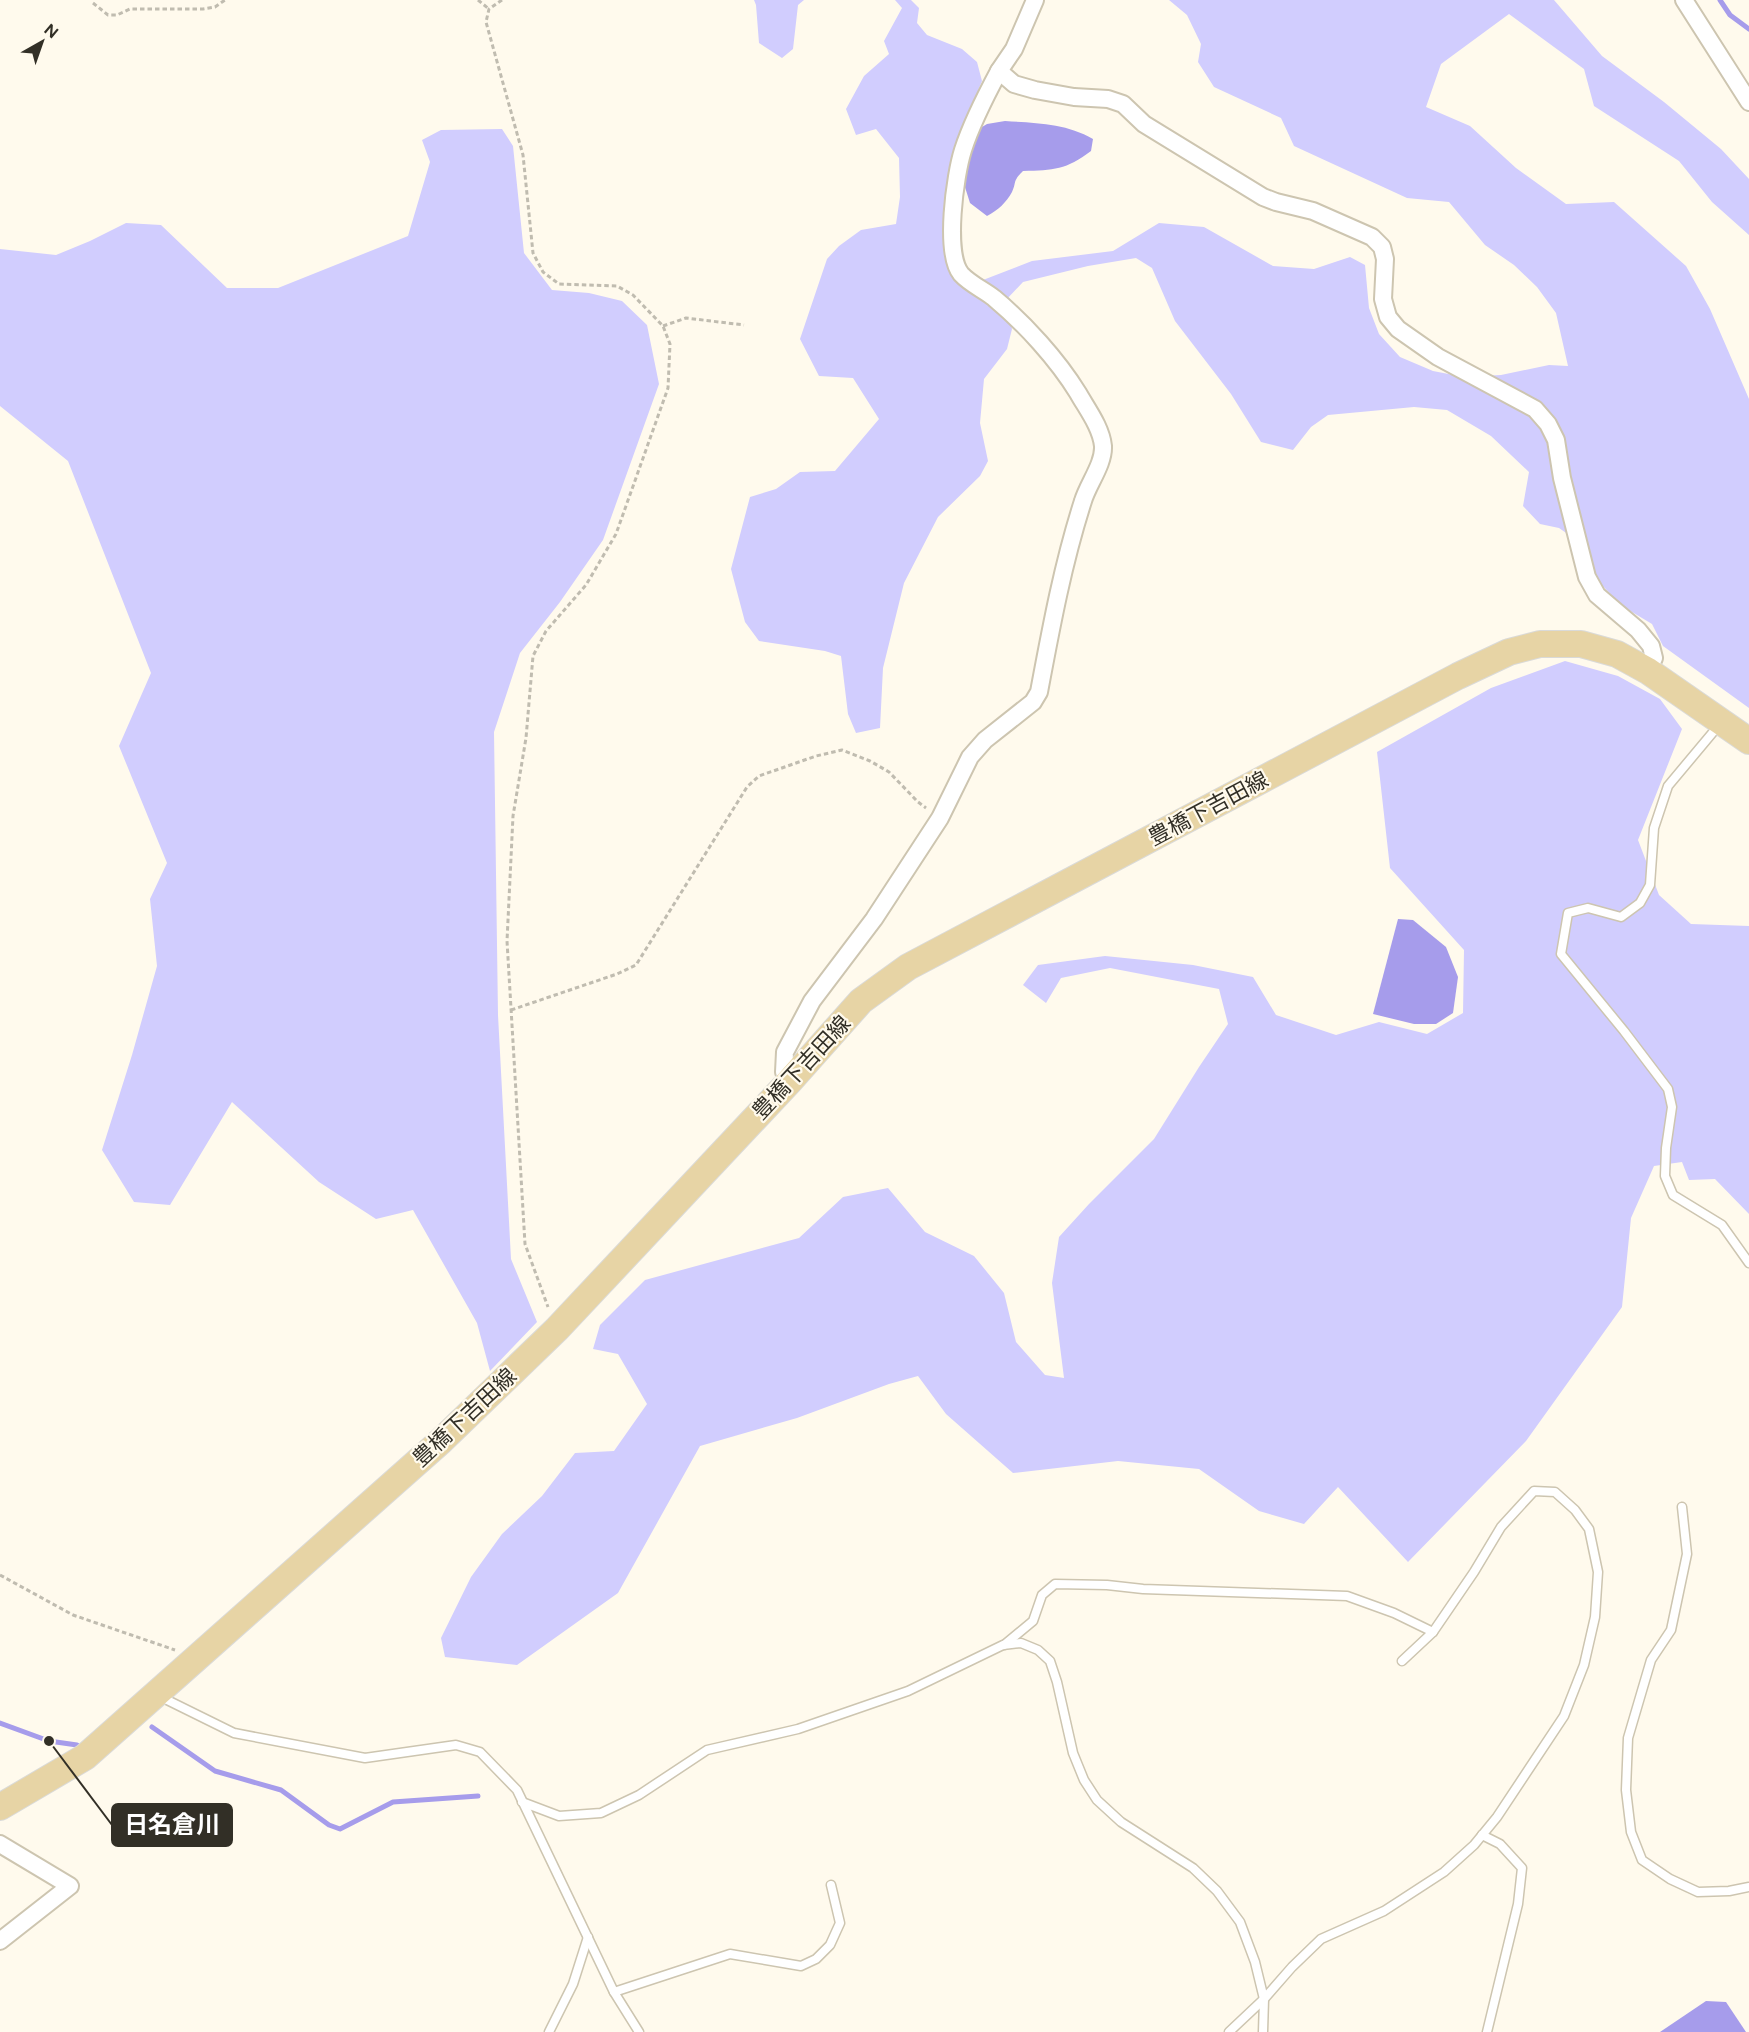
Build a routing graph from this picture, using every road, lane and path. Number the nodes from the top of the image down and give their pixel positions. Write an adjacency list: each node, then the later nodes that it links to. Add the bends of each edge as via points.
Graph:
1 (225, 0): 6 (path, via 203,9 130,9 117,15 108,15)
2 (478, 0): 7 (path)
3 (502, 0): 7 (path)
4 (1035, 0): 8 (street, via 1014,49)
5 (1684, 0): 9 (street)
6 (93, 3)
7 (489, 9): 11 (path, via 486,22 523,155 533,253 543,272 559,284 616,286 633,295)
8 (999, 71): 12 (street, via 1014,84 1035,90 1123,104 1144,124 1263,197 1313,211 1372,237 1382,246 1383,298 1388,317 1398,328 1438,357 1535,409 1548,424 1556,440 1587,577 1597,595 1651,646 1654,658); 15 (street, via 962,151 952,215 956,264 1060,366 1098,428 1103,448 1083,500 1039,692 1033,702 970,757)
9 (1749, 102)
10 (744, 325): 11 (path, via 686,318)
11 (663, 326): 16 (path, via 669,344 668,388 616,534 586,585 546,631 533,656 526,738 513,816 507,941)
12 (1648, 671): 13 (main road, 豊橋下吉田線); 17 (main road, 豊橋下吉田線, via 1617,654 1581,644 1540,644 1509,652 1458,676 908,967 861,1001)
13 (1722, 722): 14 (main road, 豊橋下吉田線); 18 (lane, via 1668,786 1654,828 1650,885 1640,903 1621,917 1588,908 1568,913 1561,954 1668,1089 1672,1107 1665,1176 1672,1195 1722,1225)
14 (1749, 741)
15 (940, 818): 16 (path, via 889,772 842,750 759,777 747,787 636,965); 17 (street, via 874,919 812,1001 785,1052 784,1072)
16 (511, 1010): 19 (path, via 525,1244)
17 (789, 1082): 19 (main road, 豊橋下吉田線)
18 (1749, 1263)
19 (557, 1329): 24 (main road, 豊橋下吉田線, via 441,1441)
20 (1682, 1507): 32 (lane, via 1687,1554 1671,1630 1651,1660 1628,1738 1626,1790 1631,1832 1642,1860 1670,1879 1698,1892)
21 (0, 1575): 24 (path, via 73,1615 171,1647)
22 (1433, 1632): 23 (lane, via 1347,1596 1055,1584 1042,1595 1033,1621); 25 (lane); 29 (lane, via 1501,1527 1534,1491 1554,1492 1575,1510 1589,1529 1598,1572 1595,1617 1584,1665 1564,1716)
23 (1004, 1645): 27 (lane, via 908,1691 798,1728 707,1750 639,1795 601,1813 559,1816); 36 (lane, via 1021,1643 1038,1650 1050,1661 1073,1753 1084,1780 1097,1800 1121,1822 1193,1868 1217,1891 1240,1922 1256,1962)
24 (195, 1660): 26 (main road, 豊橋下吉田線)
25 (1402, 1661)
26 (156, 1694): 27 (lane, via 234,1733 365,1758 456,1745 480,1752 517,1790); 28 (main road, 豊橋下吉田線, via 84,1758)
27 (522, 1802): 33 (lane)
28 (0, 1808)
29 (1482, 1835): 36 (lane, via 1444,1872 1384,1911 1321,1939); 41 (lane, via 1500,1844 1522,1868 1518,1904)
30 (0, 1844): 34 (street, via 70,1886)
31 (831, 1885): 35 (lane, via 840,1923 830,1946 816,1959 801,1966 730,1954)
32 (1749, 1887)
33 (588, 1937): 35 (lane); 37 (lane, via 573,1984)
34 (0, 1941)
35 (614, 1992): 38 (lane)
36 (1264, 1999): 39 (lane); 40 (lane)
37 (549, 2032)
38 (639, 2032)
39 (1229, 2032)
40 (1263, 2032)
41 (1487, 2032)

